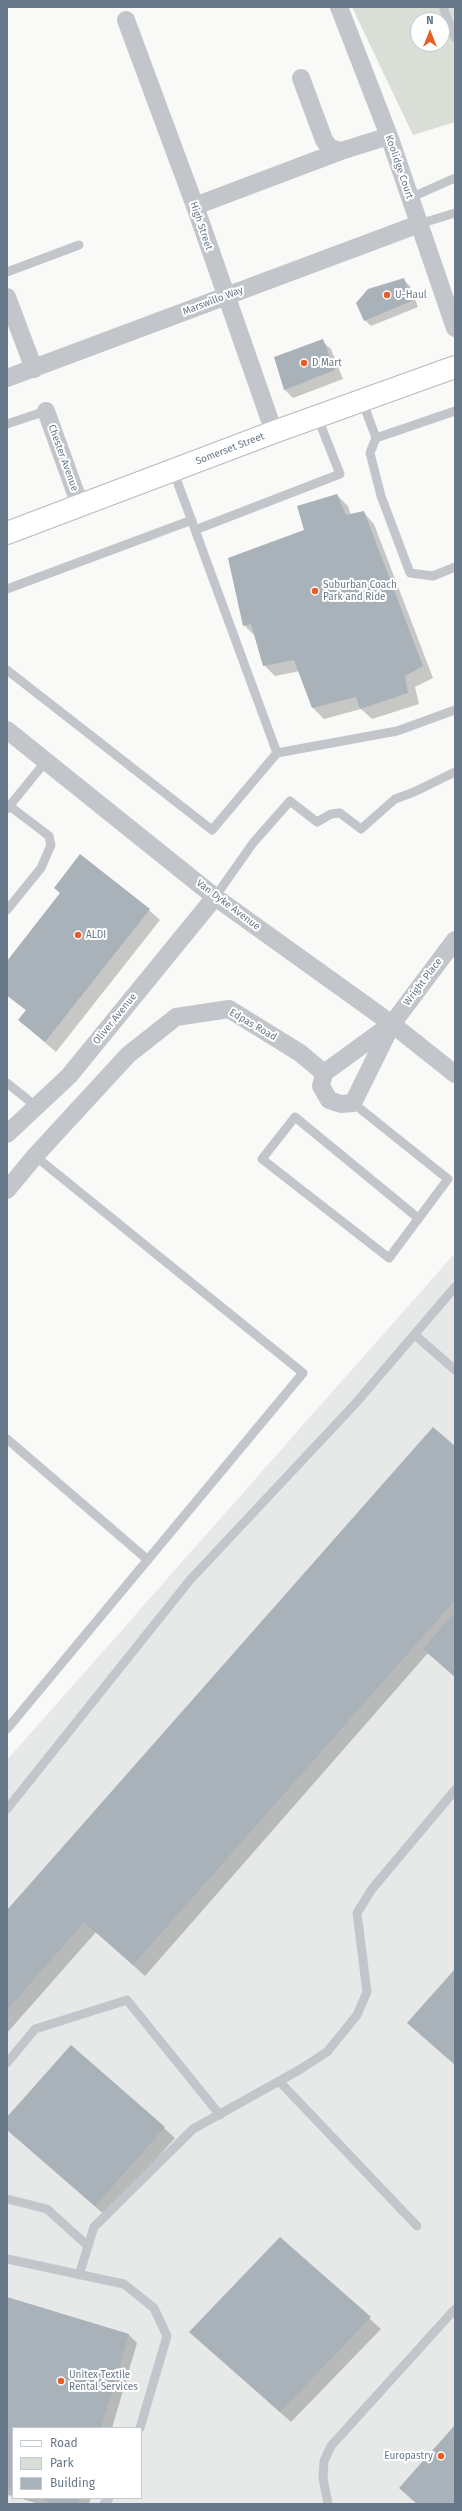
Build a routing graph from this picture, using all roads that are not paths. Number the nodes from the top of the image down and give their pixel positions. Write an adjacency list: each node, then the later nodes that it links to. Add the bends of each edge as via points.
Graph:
1 (339, 7): 6 (street, Koolidge Court)
2 (443, 7): 4 (lane)
3 (126, 20): 10 (street, High Street)
4 (455, 38)
5 (301, 78): 7 (street, via 324,140 330,148)
6 (389, 136): 7 (street); 9 (street, Koolidge Court)
7 (341, 151): 10 (street)
8 (455, 178): 9 (lane)
9 (410, 198): 12 (street, Koolidge Court)
10 (194, 206): 16 (street, High Street)
11 (455, 213): 12 (lane)
12 (419, 224): 16 (street, Marswillo Way); 17 (street, Koolidge Court)
13 (79, 245): 14 (lane)
14 (7, 272)
15 (7, 296): 19 (street)
16 (226, 296): 19 (street, Marswillo Way); 26 (street, High Street)
17 (455, 328)
18 (455, 367): 21 (main road, Somerset Street)
19 (34, 368): 20 (street, Marswillo Way)
20 (7, 378)
21 (362, 400): 24 (main road, Somerset Street); 27 (lane)
22 (46, 411): 25 (lane); 29 (street, Chester Avenue)
23 (455, 411): 27 (lane)
24 (318, 416): 26 (main road, Somerset Street); 31 (lane, via 340,474)
25 (7, 424)
26 (274, 432): 28 (main road, Somerset Street)
27 (376, 438): 33 (lane, via 370,453 379,489 410,573 433,576)
28 (173, 470): 29 (main road, Somerset Street); 30 (lane)
29 (80, 505): 32 (main road, Somerset Street)
30 (192, 520): 31 (lane); 34 (lane)
31 (196, 530): 38 (lane)
32 (7, 534)
33 (455, 567)
34 (7, 589)
35 (7, 670): 38 (lane, via 212,830)
36 (455, 710): 38 (lane, via 397,731)
37 (7, 730): 39 (street, Van Dyke Avenue)
38 (277, 753)
39 (46, 761): 41 (lane); 42 (street, Van Dyke Avenue)
40 (455, 772): 42 (lane, via 395,799 361,829 340,813 331,814 317,822 290,801 253,843)
41 (8, 806): 43 (lane, via 49,836 51,845 41,868)
42 (215, 897): 45 (street, Van Dyke Avenue); 50 (street, Oliver Avenue, via 69,1076)
43 (7, 910)
44 (455, 940): 45 (street, Wright Place)
45 (392, 1024): 46 (street); 47 (street, Van Dyke Avenue); 49 (street)
46 (324, 1073): 49 (street, via 321,1086 329,1100 341,1104); 52 (street, Edpas Road, via 300,1053 229,1009 176,1017 128,1055)
47 (455, 1074)
48 (7, 1083): 50 (lane)
49 (353, 1103): 54 (lane, via 448,1180)
50 (37, 1107): 51 (street, Oliver Avenue)
51 (7, 1134)
52 (35, 1156): 53 (street, Edpas Road); 59 (lane, via 303,1373)
53 (7, 1190)
54 (418, 1218): 54 (lane, via 389,1258 262,1160 295,1117)
55 (455, 1288): 56 (lane)
56 (415, 1335): 57 (lane); 62 (lane, via 355,1404 190,1580)
57 (455, 1370)
58 (7, 1439): 59 (lane)
59 (148, 1560): 60 (lane)
60 (7, 1729)
61 (455, 1790): 64 (lane, via 372,1890 357,1913 367,1992 357,2014 327,2052)
62 (7, 1809)
63 (7, 2063): 65 (lane, via 35,2029 128,2000)
64 (279, 2081): 65 (lane); 67 (lane)
65 (220, 2115): 68 (lane, via 193,2129 94,2227)
66 (7, 2199): 68 (lane, via 47,2209)
67 (416, 2226)
68 (88, 2246): 70 (lane)
69 (7, 2259): 70 (lane)
70 (79, 2275): 72 (lane, via 124,2284 154,2308 167,2336)
71 (455, 2308): 73 (lane, via 331,2446 324,2461 323,2478)
72 (140, 2427)
73 (328, 2504)

